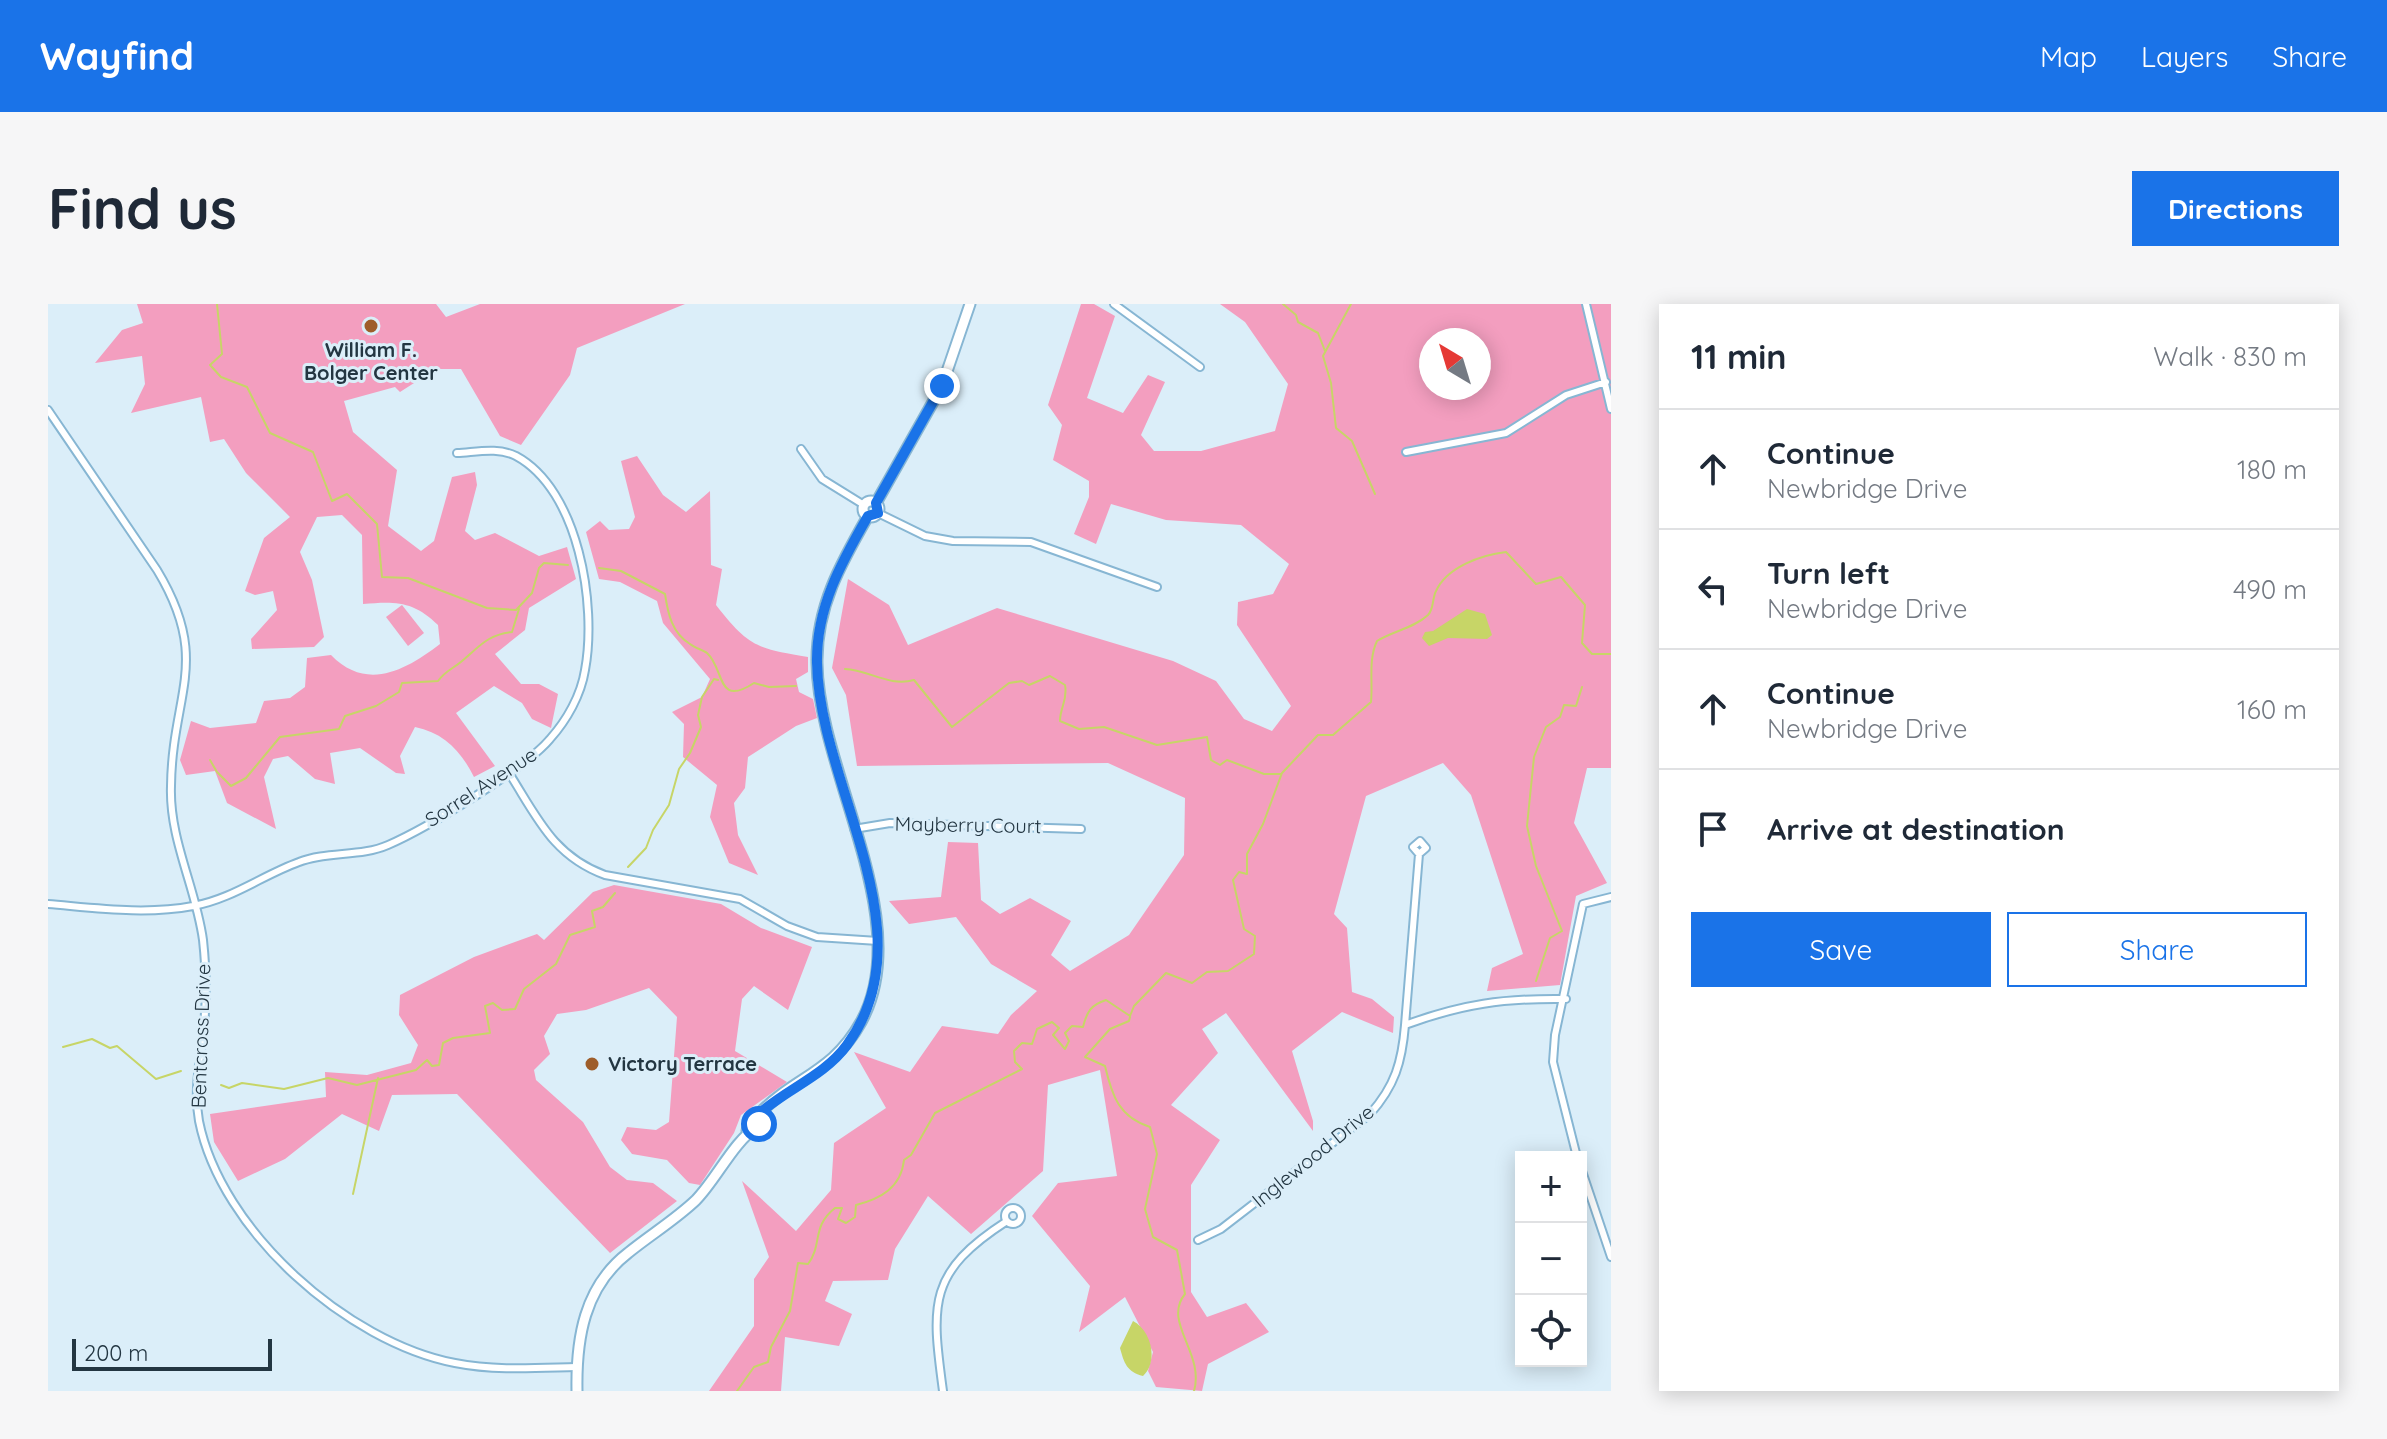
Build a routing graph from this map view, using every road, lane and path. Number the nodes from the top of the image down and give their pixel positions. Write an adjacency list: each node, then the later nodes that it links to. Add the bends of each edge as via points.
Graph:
1 (970, 304): 12 (street, via 932,407)
2 (1114, 304): 4 (street)
3 (1586, 304): 5 (street)
4 (1200, 367)
5 (1606, 382): 6 (street); 9 (street, via 1566,395 1506,433)
6 (1611, 409)
7 (48, 410): 20 (street, Bentcross Drive, via 156,568 182,617 188,655 170,790 176,836)
8 (801, 449): 11 (street, via 822,479)
9 (1406, 452)
10 (457, 453): 14 (street, Sorrel Avenue, via 496,450 517,457 556,491 587,594 585,671 576,700 549,741)
11 (864, 505): 12 (street)
12 (874, 511): 13 (street, via 925,536 1031,542); 15 (street, via 829,587 817,661 821,703)
13 (1157, 587)
14 (509, 773): 20 (street, Sorrel Avenue, via 386,846 308,859); 21 (street, via 555,844 584,868 740,899 817,937)
15 (854, 829): 16 (street, Mayberry Court, via 890,823); 21 (street)
16 (1081, 829)
17 (1419, 854): 23 (street, Inglewood Drive)
18 (1611, 897): 22 (street, via 1583,904)
19 (48, 904): 20 (street, Sorrel Avenue, via 128,910)
20 (196, 906): 29 (street, Bentcross Drive, via 207,992 197,1076 199,1119 214,1167 262,1243 331,1302 380,1335 421,1354 483,1367)
21 (878, 941): 29 (street, via 874,993 846,1045 817,1074 747,1120 747,1131 723,1169 598,1285 578,1340)
22 (1566, 999): 23 (street, via 1469,1004); 24 (street, via 1553,1062)
23 (1405, 1025): 27 (street, Inglewood Drive, via 1399,1070 1370,1114 1221,1229)
24 (1575, 1151)
25 (1587, 1186): 28 (street)
26 (1007, 1221): 31 (street, via 971,1244 946,1278 937,1316)
27 (1198, 1240)
28 (1611, 1257)
29 (576, 1367): 30 (street)
30 (577, 1391)
31 (943, 1391)

